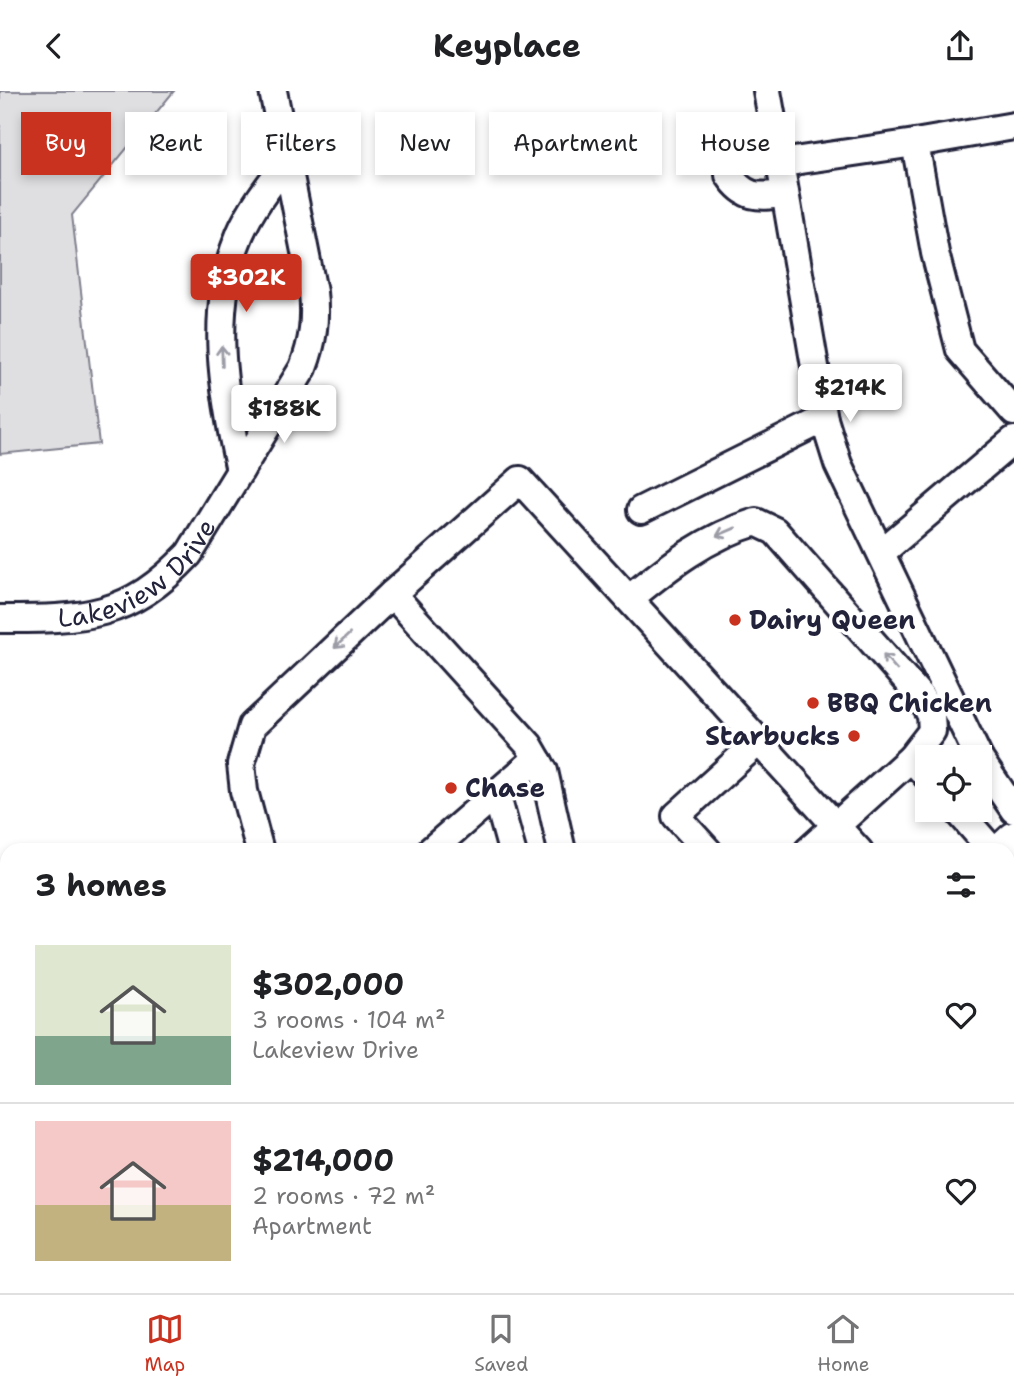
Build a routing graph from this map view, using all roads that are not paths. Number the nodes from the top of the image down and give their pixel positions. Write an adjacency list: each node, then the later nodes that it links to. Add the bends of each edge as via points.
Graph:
1 (273, 91): 3 (street, Lakeview Drive)
2 (767, 91): 4 (street)
3 (277, 112)
4 (770, 112)
5 (1014, 125): 6 (street); 7 (street)
6 (915, 143): 8 (street); 14 (street, via 935,253 960,350)
7 (795, 161)
8 (795, 161)
9 (278, 175): 17 (street, one-way to 9, via 223,373 221,325 226,278 240,233)
10 (290, 175): 17 (street, Lakeview Drive, via 313,292 316,319 312,345 303,368)
11 (730, 175): 13 (street, via 738,189 759,197)
12 (782, 175): 13 (street)
13 (785, 194): 15 (street)
14 (1014, 412)
15 (824, 419): 18 (street); 19 (street, via 838,464)
16 (1014, 440): 19 (street)
17 (240, 471): 22 (street, Lakeview Drive, via 189,554 149,591 99,613 70,619)
18 (641, 510)
19 (882, 552): 25 (street)
20 (392, 594): 21 (street, via 520,480); 26 (street, via 529,745); 33 (street, one-way to 33, via 252,726 241,764)
21 (629, 599): 23 (street); 24 (street, one-way to 21, via 932,731 930,715 920,696 775,531 756,522 724,532 673,562)
22 (0, 619)
23 (759, 741): 32 (street); 37 (street, via 676,816)
24 (927, 745)
25 (972, 745)
26 (539, 762): 29 (street); 36 (street)
27 (915, 771): 32 (street)
28 (992, 778): 30 (street)
29 (496, 793): 34 (street); 35 (street)
30 (1014, 810)
31 (968, 822): 40 (street)
32 (836, 825): 38 (street); 39 (street)
33 (258, 843)
34 (438, 843)
35 (510, 843)
36 (560, 843)
37 (701, 843)
38 (817, 843)
39 (852, 843)
40 (986, 843)

